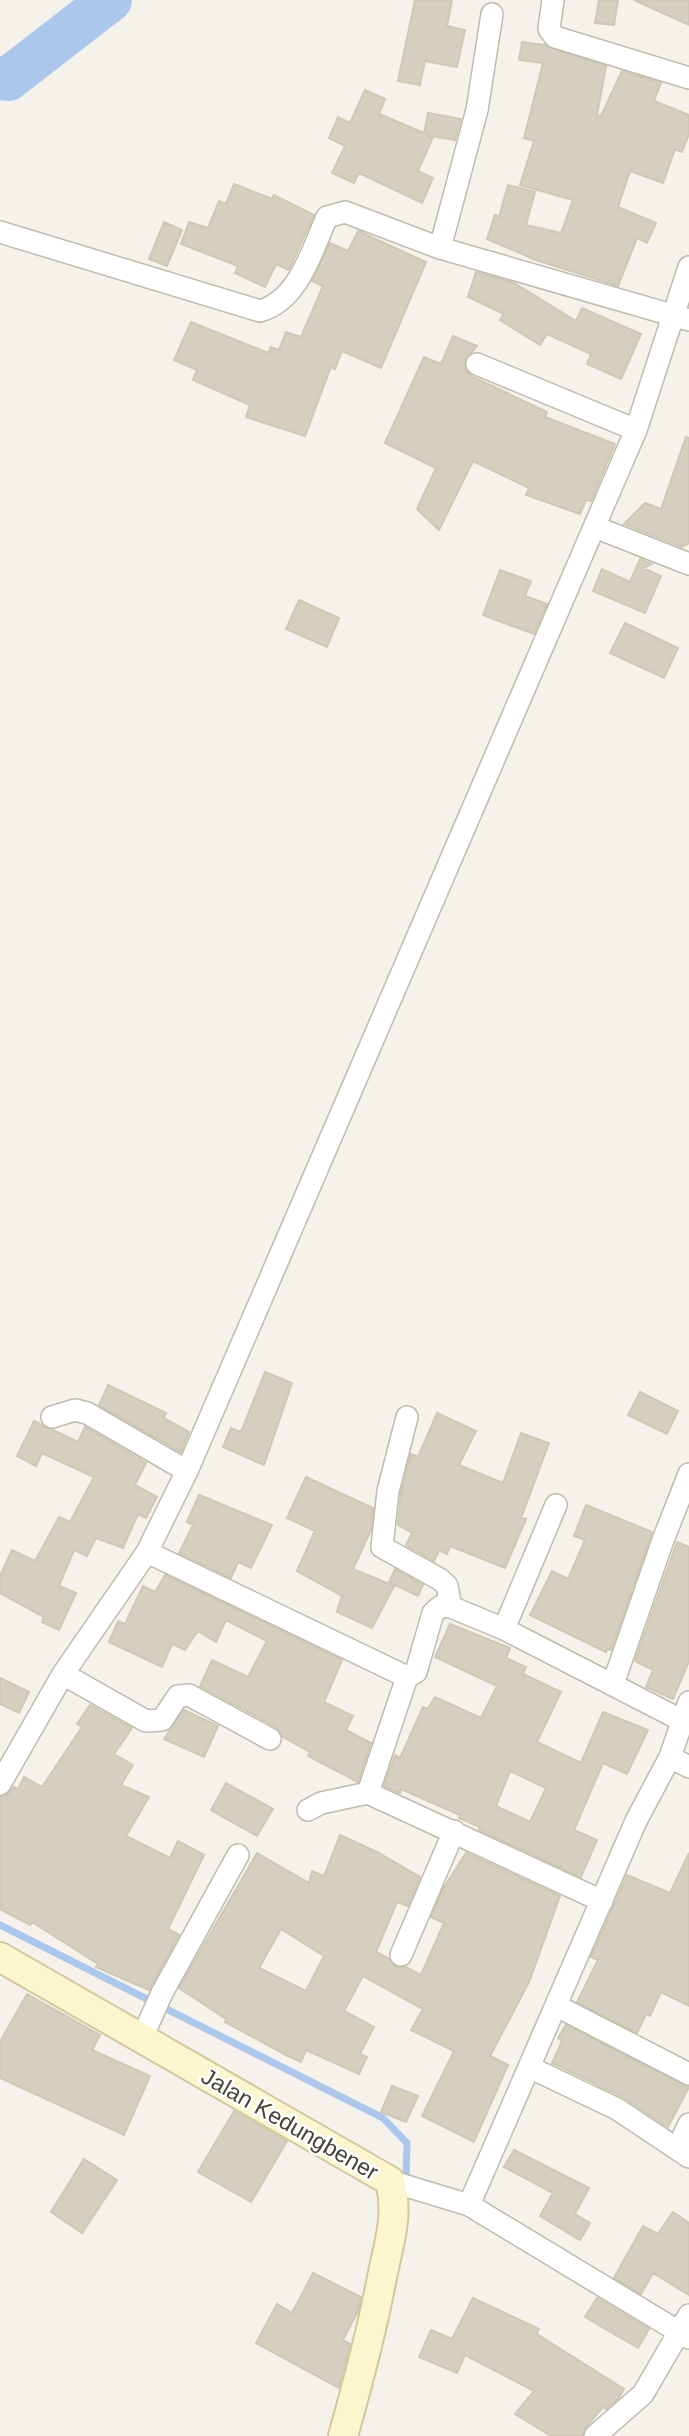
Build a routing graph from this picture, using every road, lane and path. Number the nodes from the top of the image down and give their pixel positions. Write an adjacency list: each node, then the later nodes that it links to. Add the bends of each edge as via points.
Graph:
1 (553, 0): 3 (street, via 549,29 555,37)
2 (492, 14): 5 (street, via 477,110)
3 (689, 78)
4 (0, 232): 5 (street, via 260,312 269,309 299,279 327,217 337,213 345,212)
5 (440, 248): 7 (street)
6 (689, 267): 7 (street)
7 (681, 319): 9 (street)
8 (477, 364): 9 (street)
9 (636, 430): 10 (street)
10 (595, 527): 11 (street); 14 (street)
11 (689, 565)
12 (52, 1417): 14 (street, via 75,1410 87,1413)
13 (407, 1417): 18 (street, via 388,1491 382,1547 441,1580)
14 (187, 1471): 17 (street)
15 (689, 1474): 22 (street)
16 (556, 1505): 19 (street)
17 (146, 1552): 20 (street); 21 (street)
18 (451, 1607): 19 (street); 21 (street, via 441,1606 433,1613 416,1672)
19 (504, 1629): 22 (street)
20 (63, 1674): 24 (street, via 146,1721 162,1720 178,1696 189,1695); 27 (street)
21 (407, 1677): 28 (street)
22 (613, 1684): 23 (street)
23 (685, 1711): 25 (street)
24 (270, 1739)
25 (670, 1757): 26 (street); 32 (street)
26 (689, 1767)
27 (0, 1784)
28 (368, 1793): 29 (street); 30 (street)
29 (308, 1810)
30 (454, 1831): 32 (street); 33 (street)
31 (238, 1855): 36 (street)
32 (602, 1900): 35 (street)
33 (401, 1955)
34 (0, 1957): 36 (street, Jalan Kedungbener)
35 (557, 2006): 37 (street); 38 (street)
36 (141, 2040): 41 (street, Jalan Kedungbener)
37 (529, 2067): 40 (street, via 617,2109); 42 (street)
38 (689, 2074)
39 (689, 2124): 40 (street)
40 (683, 2153)
41 (395, 2183): 42 (street); 44 (street, Jalan Kedungbener, via 392,2237 370,2341)
42 (469, 2205): 43 (street)
43 (686, 2329): 45 (street, via 643,2395)
44 (343, 2436)
45 (595, 2436)

